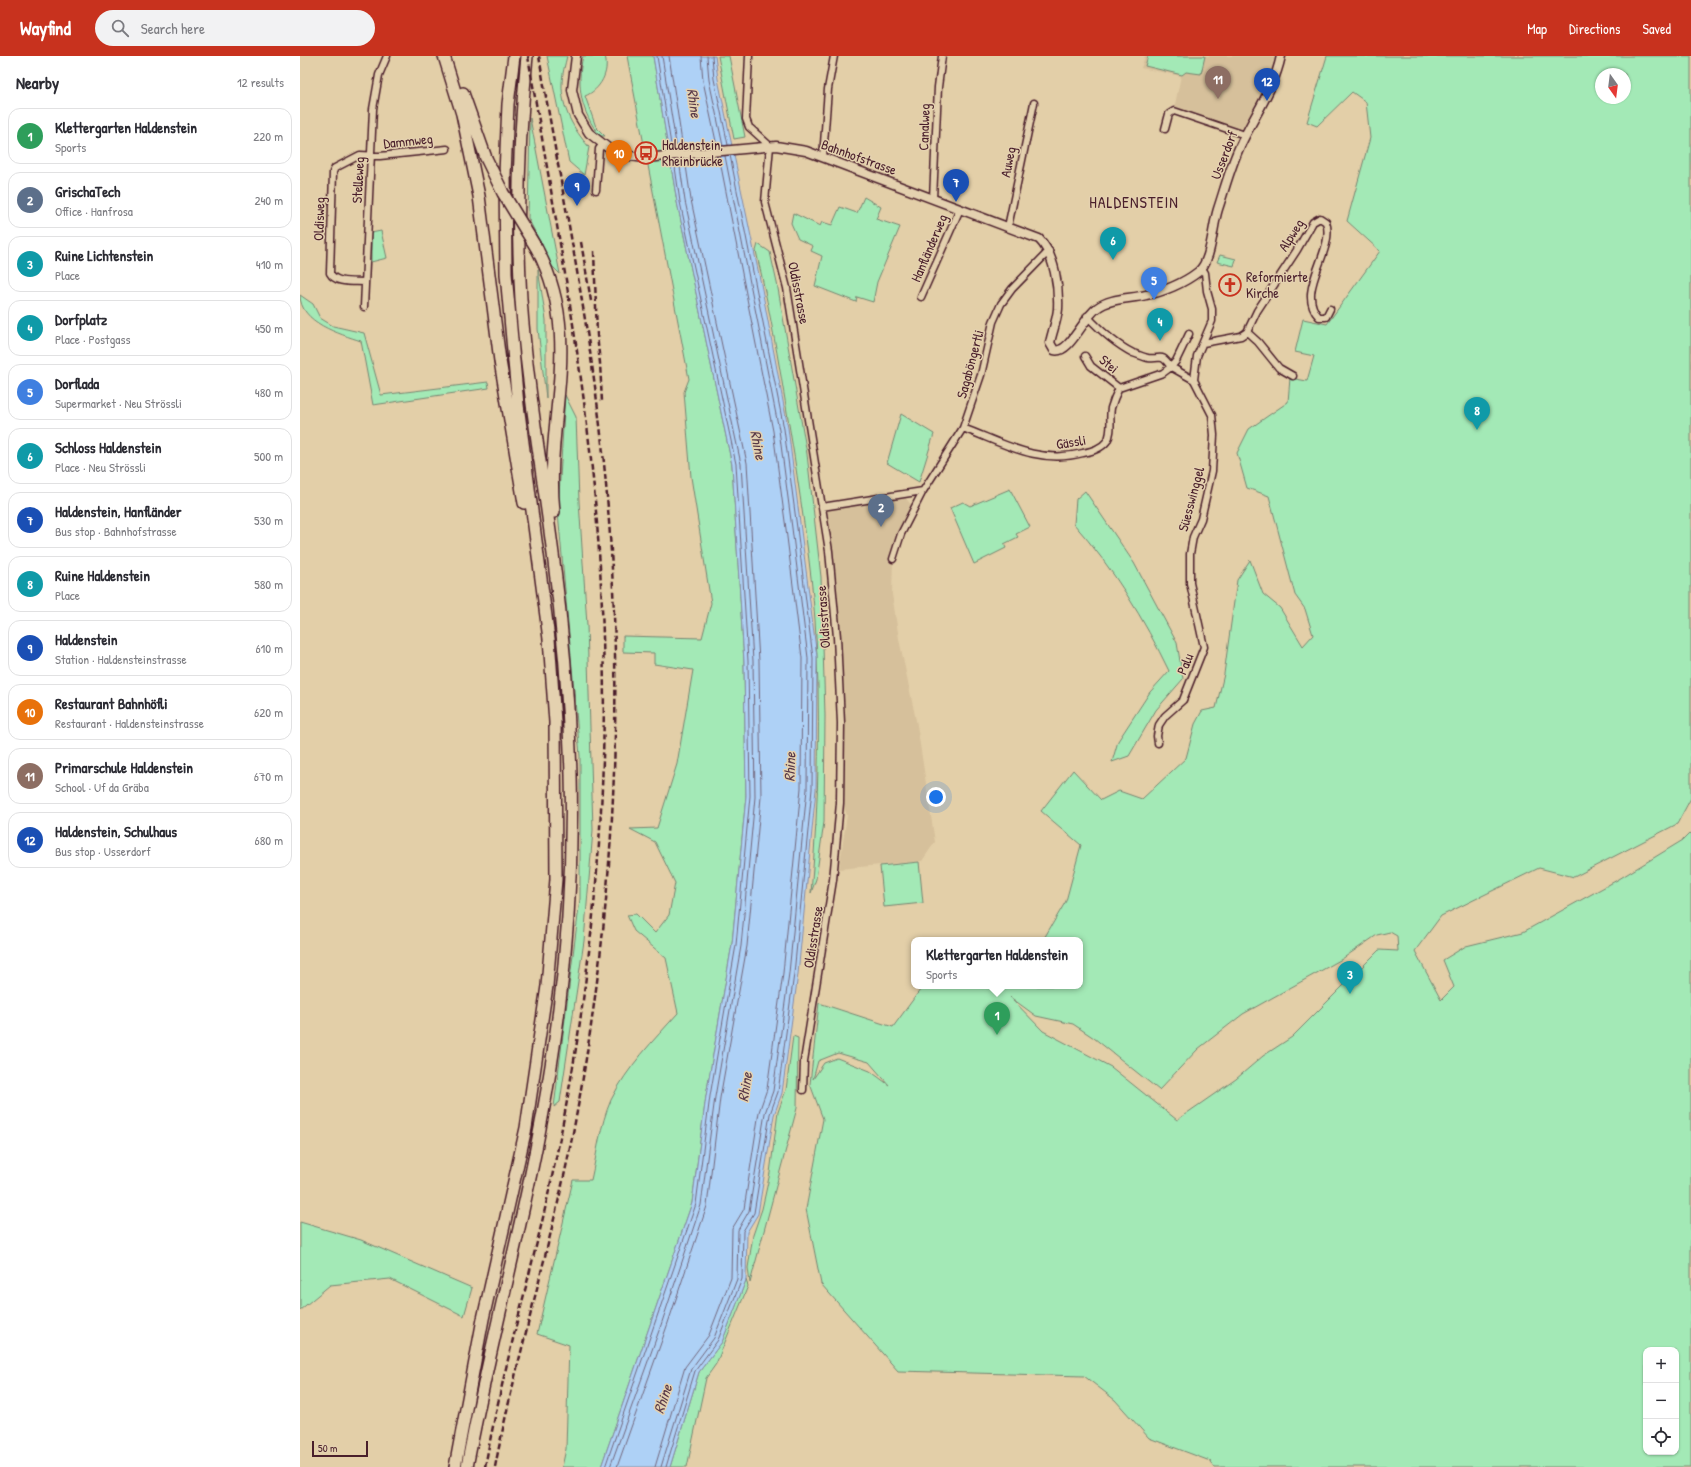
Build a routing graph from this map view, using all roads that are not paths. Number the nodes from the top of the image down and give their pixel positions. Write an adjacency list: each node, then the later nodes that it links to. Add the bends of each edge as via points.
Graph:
1 (386, 56): 17 (street, Stelleweg, via 379,76 373,109)
2 (444, 56): 44 (highway, via 462,114 479,196 500,361 532,550)
3 (448, 56): 43 (highway, bridge, via 486,158 500,188 537,248 554,291 561,333 562,365 552,459 552,489 558,540)
4 (514, 56): 44 (highway, via 508,104 505,174 506,274 518,405)
5 (527, 56): 43 (highway, via 519,163 521,300 532,406)
6 (576, 56): 14 (street, via 573,77 575,106 584,126)
7 (749, 56): 15 (street, via 747,125)
8 (834, 56): 18 (street, via 828,89)
9 (942, 56): 20 (street, Canalweg, via 938,87)
10 (1281, 56): 13 (street, Usserdorf, via 1271,89)
11 (1034, 103): 22 (street, Auweg)
12 (1165, 129): 13 (street, via 1168,115 1174,111)
13 (1245, 135): 24 (street, Usserdorf, via 1215,218 1207,259)
14 (602, 145): 15 (street, Bahnhofstrasse, via 635,158); 19 (street, via 599,150)
15 (770, 146): 18 (street, Bahnhofstrasse, via 795,148); 40 (street, Oldisstrasse, via 765,202 787,288)
16 (447, 149): 17 (street, Dammweg)
17 (371, 155): 25 (street, Stelleweg); 25 (street, Oldisweg, via 360,155 338,166 333,172 330,273 338,280)
18 (823, 157): 20 (street, Bahnhofstrasse)
19 (596, 190)
20 (933, 199): 21 (street, Bahnhofstrasse)
21 (960, 209): 22 (street, Bahnhofstrasse); 26 (street, Hanfländerweg)
22 (1008, 227): 23 (street, Bahnhofstrasse, via 1035,237)
23 (1049, 251): 29 (street, via 1054,268 1057,303 1056,320 1050,341 1054,350 1066,347); 38 (street, Sagaböngertli, via 1012,289 998,309 981,374)
24 (1202, 268): 29 (street, via 1176,285 1163,290 1104,303); 32 (street, via 1205,272 1212,316)
25 (365, 282): 27 (street, Stelleweg)
26 (921, 297)
27 (364, 307)
28 (1330, 309): 30 (street, Alpweg, via 1326,317 1320,317 1315,311 1311,294 1326,236 1326,222 1320,218 1313,222 1256,311)
29 (1088, 316): 34 (street, via 1119,345 1149,358 1164,358)
30 (1247, 332): 32 (street, via 1242,336); 35 (street, via 1279,368)
31 (1189, 334): 34 (street)
32 (1204, 343): 36 (street, via 1197,356)
33 (1085, 356): 37 (street, Stei, via 1091,366)
34 (1171, 367): 36 (street); 37 (street, via 1163,373)
35 (1293, 376)
36 (1194, 380): 42 (street, Süesswinggel, via 1212,415 1214,435 1212,472 1190,554)
37 (1119, 388): 38 (street, Gässli, via 1111,408 1108,438 1092,451 1070,456 1032,455)
38 (963, 428): 39 (street, Sagaböngertli)
39 (923, 491): 40 (street); 41 (street, Sagaböngertli, via 901,534)
40 (822, 507): 46 (street, Oldisstrasse, via 832,574 837,637 841,726 840,803 834,880 804,1061)
41 (893, 559)
42 (1190, 583): 45 (street, Palu, via 1203,651 1184,700 1165,716 1159,725)
43 (557, 584): 48 (highway, via 565,656 571,777 570,885 563,966 556,1033 539,1131)
44 (546, 609): 47 (highway, via 553,681 556,773 556,879 550,965 526,1128 483,1319)
45 (1158, 744)
46 (803, 1090)
47 (455, 1467)
48 (467, 1467)

